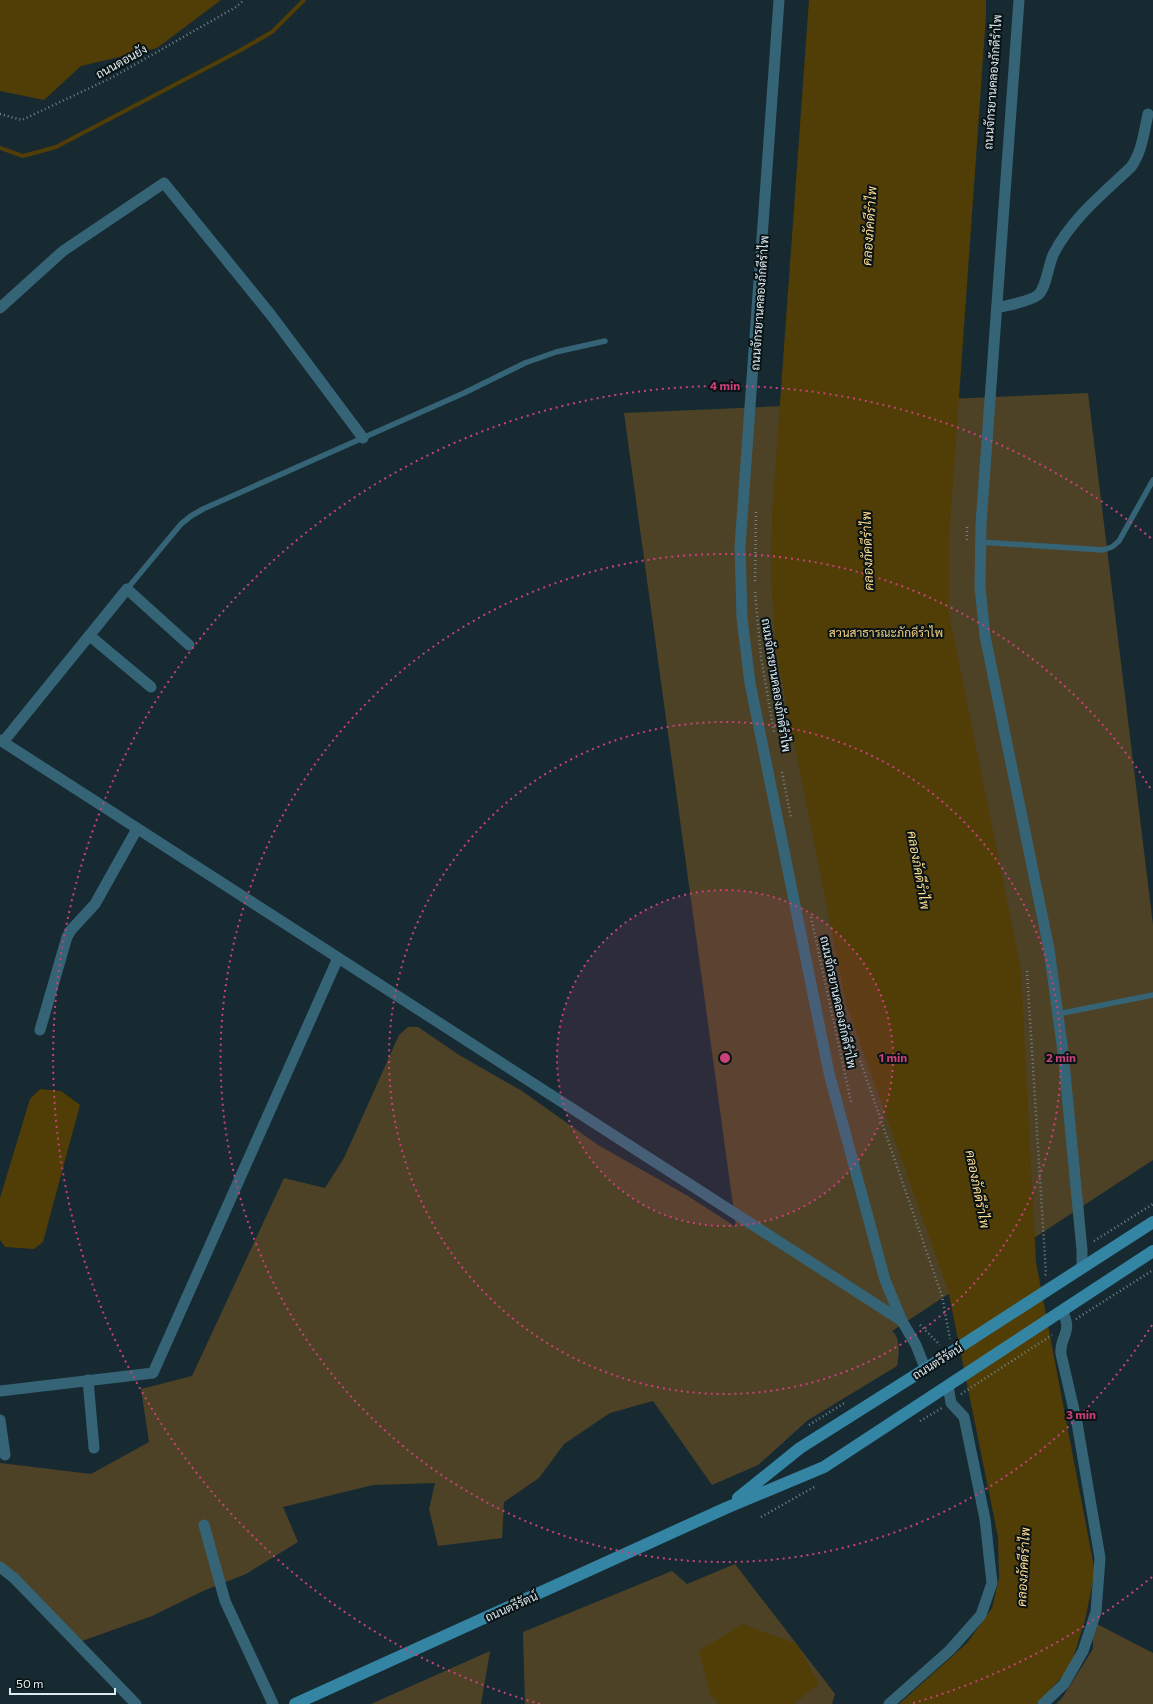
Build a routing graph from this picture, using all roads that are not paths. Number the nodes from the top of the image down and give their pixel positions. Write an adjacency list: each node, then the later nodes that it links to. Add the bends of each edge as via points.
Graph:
1 (778, 0): 24 (street, via 740,547 742,618 750,683 829,1074 885,1280)
2 (1019, 0): 5 (street)
3 (1148, 114): 5 (street, via 1136,161 1077,219 1053,255 1040,292 1032,298)
4 (0, 308): 7 (street, via 63,251 164,183 271,316)
5 (997, 308): 9 (street)
6 (605, 341): 7 (lane, via 556,352 525,363)
7 (363, 438): 10 (lane, via 191,516 177,528)
8 (1153, 480): 9 (lane, via 1127,529 1112,547 1103,550)
9 (980, 542): 18 (street, via 980,587 985,636 1049,949)
10 (127, 588): 11 (street); 12 (street)
11 (90, 636): 13 (street); 14 (street)
12 (189, 645)
13 (151, 687)
14 (1, 741): 15 (street)
15 (137, 829): 16 (street); 19 (street, via 95,904 70,930)
16 (338, 958): 24 (street); 26 (street, via 152,1373)
17 (1153, 995): 18 (lane)
18 (1058, 1014): 22 (street, via 1082,1242)
19 (40, 1030)
20 (1153, 1222): 22 (main road, ถนนตรีรัตน์)
21 (1153, 1251): 23 (main road, ถนนตรีรัตน์)
22 (1082, 1268): 25 (main road, ถนนตรีรัตน์, via 942,1351)
23 (1062, 1311): 27 (main road, ถนนตรีรัตน์); 39 (street, via 1067,1321 1065,1339 1060,1347 1061,1354 1077,1423 1100,1558 1096,1612 1083,1651 1064,1684)
24 (902, 1322): 25 (street, via 916,1345)
25 (925, 1368): 32 (main road, ถนนตรีรัตน์, via 800,1448)
26 (88, 1380): 28 (street); 30 (street)
27 (948, 1386): 32 (main road, ถนนตรีรัตน์, via 824,1466); 38 (street, via 951,1403 964,1417 985,1519 992,1583 981,1616 950,1650)
28 (0, 1391)
29 (0, 1420): 31 (street)
30 (94, 1448)
31 (5, 1455)
32 (726, 1508): 37 (main road, ถนนตรีรัตน์)
33 (204, 1525): 36 (street, via 225,1601)
34 (0, 1567): 35 (street, via 14,1578)
35 (136, 1704)
36 (273, 1704)
37 (295, 1704)
38 (889, 1704)
39 (1042, 1704)

